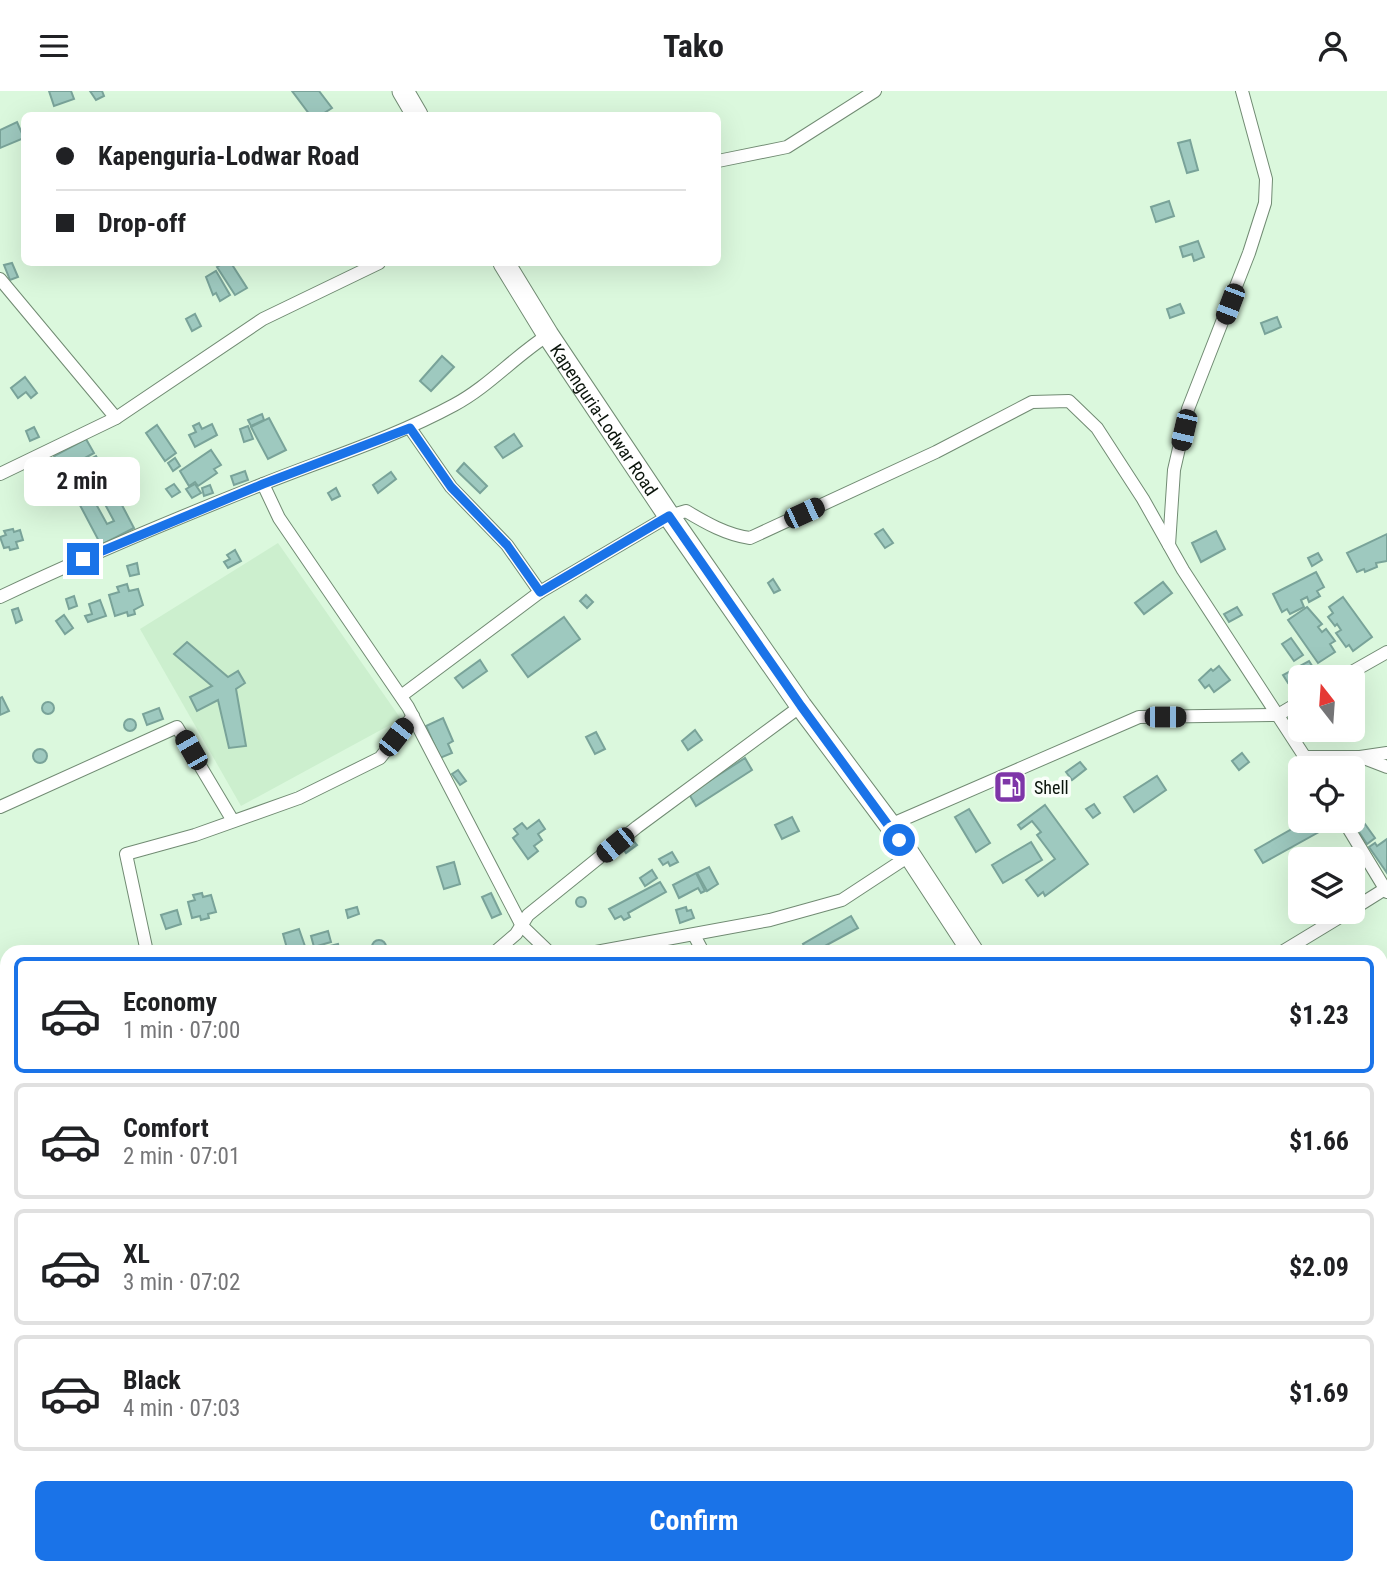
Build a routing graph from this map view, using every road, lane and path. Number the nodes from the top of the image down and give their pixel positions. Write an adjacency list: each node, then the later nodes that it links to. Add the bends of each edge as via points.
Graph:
1 (403, 91): 4 (highway)
2 (875, 91): 5 (street, via 787,147)
3 (1242, 91): 15 (street, via 1264,169 1265,204 1188,409 1174,470)
4 (415, 112)
5 (721, 160)
6 (373, 266): 10 (street, via 263,320)
7 (511, 266): 9 (highway, Kapenguria-Lodwar Road)
8 (0, 279): 10 (street)
9 (548, 335): 11 (street, via 458,403); 14 (highway, Kapenguria-Lodwar Road)
10 (116, 418): 12 (street)
11 (410, 428): 13 (street); 16 (street, via 451,487 507,545)
12 (0, 474)
13 (263, 484): 17 (street); 20 (street, via 279,518)
14 (669, 516): 15 (street, via 686,511 707,524 750,538 1032,402 1069,401 1097,428); 16 (street); 21 (highway, Kapenguria-Lodwar Road)
15 (1169, 545): 23 (street)
16 (540, 592): 20 (street)
17 (0, 597)
18 (1387, 652): 19 (street)
19 (1364, 665)
20 (401, 696): 24 (street)
21 (801, 706): 32 (highway, Kapenguria-Lodwar Road); 38 (street, via 637,827 528,915)
22 (1288, 709): 23 (street)
23 (1278, 715): 26 (street); 32 (street, via 1139,717)
24 (413, 716): 31 (street, via 380,758 299,798); 38 (street)
25 (1387, 753): 27 (street)
26 (1304, 756)
27 (1365, 756)
28 (1365, 759): 29 (street)
29 (1387, 767)
30 (0, 807): 31 (street, via 177,727)
31 (233, 821): 40 (street, via 126,854)
32 (890, 825): 34 (highway, Kapenguria-Lodwar Road)
33 (1351, 833): 35 (street)
34 (909, 856): 39 (street, via 842,900 770,921); 45 (highway, Kapenguria-Lodwar Road)
35 (1386, 891): 36 (street)
36 (1365, 902)
37 (1328, 924): 46 (street)
38 (522, 926): 41 (street); 42 (street)
39 (694, 935): 43 (street); 44 (street)
40 (145, 945)
41 (502, 945)
42 (542, 945)
43 (636, 945)
44 (699, 945)
45 (968, 945)
46 (1294, 945)

